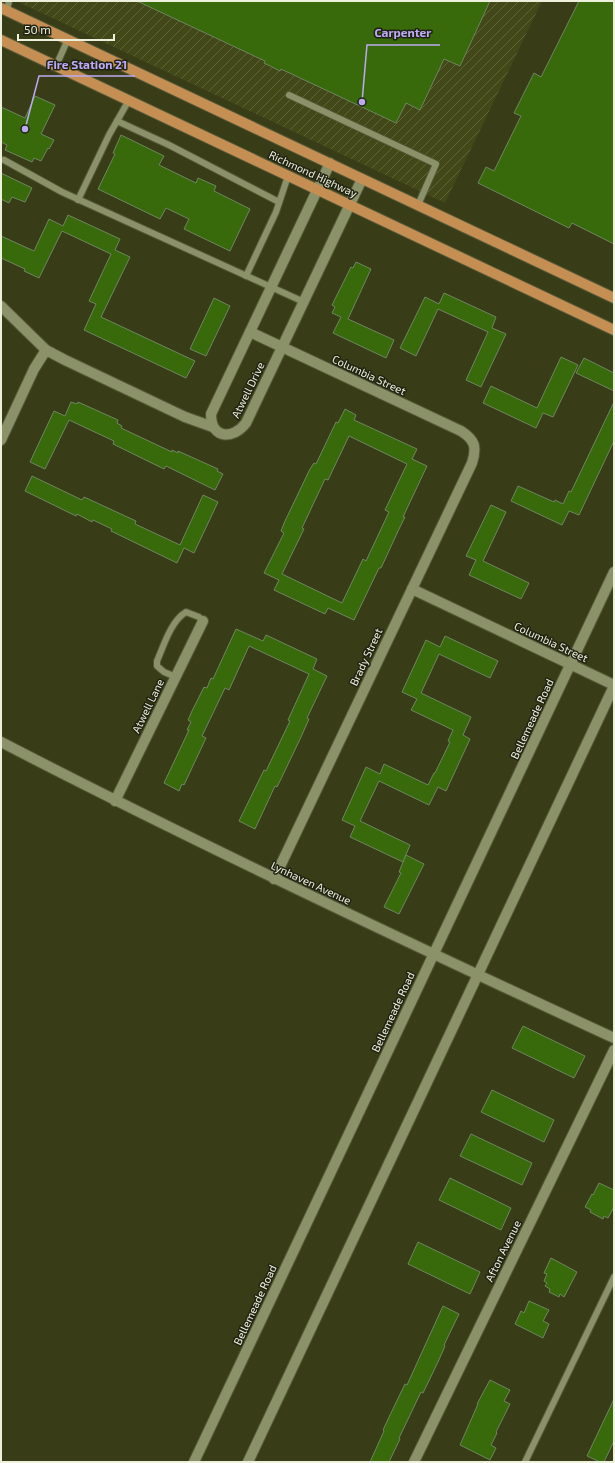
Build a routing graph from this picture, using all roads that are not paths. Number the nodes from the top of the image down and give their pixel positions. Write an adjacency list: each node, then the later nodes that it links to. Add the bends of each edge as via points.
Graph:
1 (6, 6): 2 (main road, Richmond Highway)
2 (68, 39): 4 (lane); 9 (main road, Richmond Highway)
3 (1, 40): 4 (main road, Richmond Highway)
4 (56, 66): 6 (main road, Richmond Highway)
5 (289, 95): 16 (lane, via 436,164)
6 (129, 100): 7 (lane); 10 (main road, Richmond Highway)
7 (117, 121): 13 (lane); 14 (lane)
8 (4, 160): 13 (lane)
9 (330, 163): 11 (main road, Richmond Highway); 12 (street, Atwell Drive)
10 (288, 176): 12 (main road, Richmond Highway); 14 (lane)
11 (362, 179): 15 (street, Atwell Drive); 16 (main road, Richmond Highway)
12 (318, 190): 15 (main road, Richmond Highway); 18 (street, Atwell Drive)
13 (78, 200): 17 (lane)
14 (279, 202): 17 (lane)
15 (349, 205): 20 (street, Atwell Drive); 22 (main road, Richmond Highway)
16 (418, 205): 19 (main road, Richmond Highway)
17 (246, 276): 18 (lane)
18 (271, 288): 20 (lane); 23 (street, Atwell Drive)
19 (614, 298)
20 (304, 302): 24 (street, Atwell Drive)
21 (1, 306): 25 (street)
22 (614, 330)
23 (250, 332): 24 (street, Columbia Street); 26 (street, Atwell Drive, via 211,414)
24 (282, 347): 26 (street, Atwell Drive, via 242,428 228,435 220,433); 28 (street, Columbia Street, via 461,431)
25 (46, 350): 26 (street, via 185,417); 27 (street, via 34,369)
26 (214, 427)
27 (1, 440)
28 (474, 444): 30 (street, Brady Street, via 475,454 472,463)
29 (614, 572): 32 (street, Bellemeade Road)
30 (412, 589): 32 (street, Columbia Street); 37 (street, Brady Street)
31 (203, 620): 33 (street, Atwell Lane); 33 (lane, via 186,612 173,626 157,666)
32 (571, 664): 34 (street, Columbia Street); 38 (street, Bellemeade Road)
33 (176, 677): 36 (street, Atwell Lane)
34 (614, 685): 39 (street)
35 (1, 742): 36 (street, Lynhaven Avenue)
36 (116, 801): 37 (street, Lynhaven Avenue)
37 (274, 879): 38 (street, Lynhaven Avenue)
38 (434, 954): 39 (street, Lynhaven Avenue); 43 (street, Bellemeade Road)
39 (478, 975): 40 (street, Lynhaven Avenue); 44 (street)
40 (614, 1038)
41 (614, 1050): 45 (street, Afton Avenue)
42 (614, 1277): 46 (lane)
43 (194, 1462)
44 (248, 1462)
45 (414, 1462)
46 (525, 1462)

